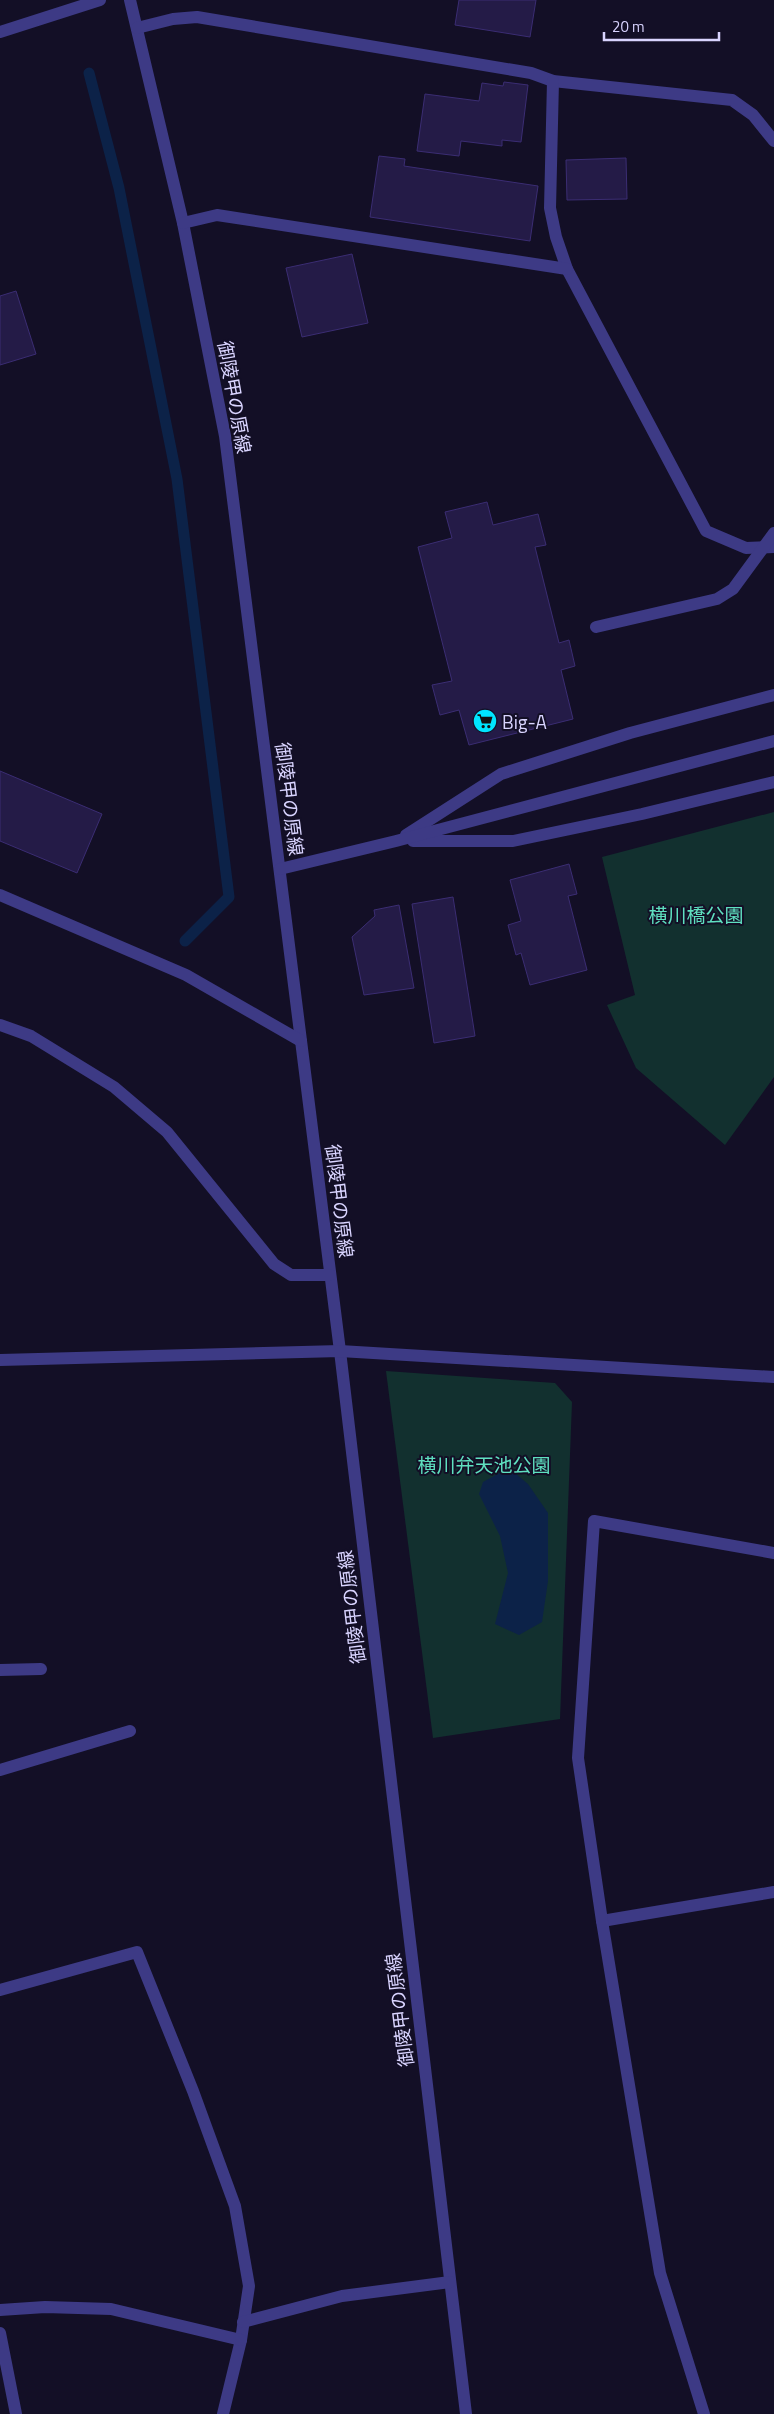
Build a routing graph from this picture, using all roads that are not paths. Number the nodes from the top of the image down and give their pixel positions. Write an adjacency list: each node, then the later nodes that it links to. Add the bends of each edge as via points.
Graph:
1 (100, 0): 4 (street)
2 (130, 0): 3 (street, 御陵甲の原線)
3 (137, 28): 5 (street, via 198,17 531,73); 7 (street, 御陵甲の原線)
4 (0, 32)
5 (553, 81): 6 (street, via 732,100 753,115); 8 (street, via 550,208)
6 (774, 140)
7 (183, 223): 8 (street, via 217,215); 16 (street, 御陵甲の原線, via 225,436)
8 (567, 268): 10 (street, via 706,531 746,548)
9 (774, 533): 10 (street)
10 (768, 547): 11 (street, via 733,589 717,599)
11 (596, 627)
12 (774, 695): 15 (street, via 630,733 501,774)
13 (774, 740): 15 (street)
14 (774, 782): 15 (street, via 513,841)
15 (396, 842): 16 (street)
16 (280, 869): 19 (street, 御陵甲の原線)
17 (0, 895): 19 (street, via 186,975)
18 (0, 1025): 20 (street, via 31,1036 114,1087 167,1132 274,1264 291,1275)
19 (301, 1041): 20 (street, 御陵甲の原線)
20 (330, 1275): 21 (street, 御陵甲の原線)
21 (340, 1352): 22 (street); 23 (street); 32 (street, 御陵甲の原線)
22 (0, 1360)
23 (774, 1377)
24 (774, 1553): 30 (street, via 594,1521 578,1758)
25 (42, 1669): 26 (street)
26 (0, 1670)
27 (130, 1731): 28 (street)
28 (0, 1770)
29 (774, 1892): 30 (street)
30 (602, 1921): 40 (street, via 660,2273)
31 (0, 1990): 34 (street, via 137,1952 193,2090 235,2206 249,2286)
32 (450, 2282): 34 (street, via 342,2296); 39 (street, 御陵甲の原線)
33 (0, 2310): 36 (street, via 46,2307 111,2309)
34 (243, 2322): 36 (street)
35 (0, 2333): 37 (street)
36 (240, 2340): 38 (street)
37 (16, 2414)
38 (223, 2414)
39 (466, 2414)
40 (704, 2414)

